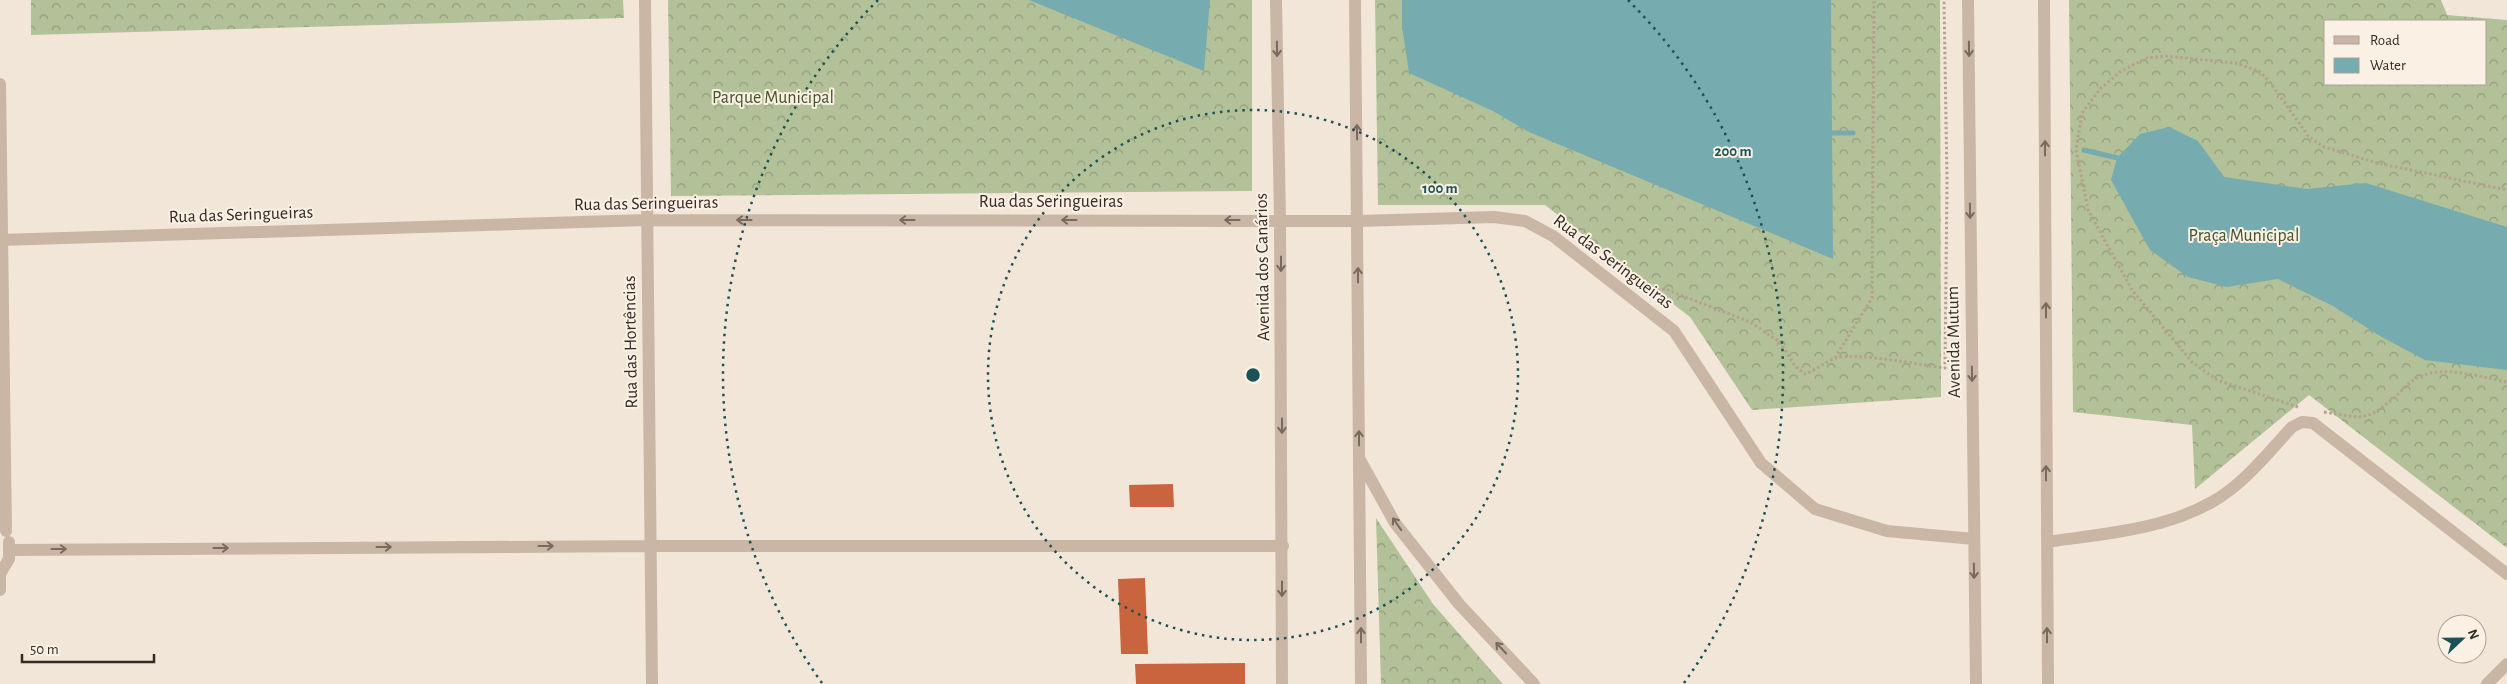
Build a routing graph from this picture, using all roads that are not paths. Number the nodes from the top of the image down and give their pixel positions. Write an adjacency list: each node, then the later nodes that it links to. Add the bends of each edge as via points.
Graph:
1 (645, 0): 7 (street, Rua das Hortências)
2 (1276, 0): 8 (street, Avenida dos Canários, one-way to 8)
3 (1355, 0): 9 (street, one-way to 3)
4 (1968, 0): 13 (street, Avenida Mutum, one-way to 13)
5 (2044, 0): 14 (street, one-way to 5)
6 (0, 84): 10 (street)
7 (647, 220): 8 (street, Rua das Seringueiras, one-way to 7); 10 (street, Rua das Seringueiras); 15 (street, Rua das Hortências)
8 (1280, 220): 9 (street, Rua das Seringueiras); 16 (street, Avenida dos Canários, one-way to 16)
9 (1358, 221): 11 (street, one-way to 9); 13 (street, Rua das Seringueiras, via 1494,217 1525,220 1553,236 1674,331 1761,463 1815,509 1887,531)
10 (2, 240): 12 (street)
11 (1360, 459): 24 (street, one-way to 11); 25 (street, one-way to 11, via 1459,604 1395,523)
12 (3, 527): 17 (street)
13 (1974, 539): 26 (street, Avenida Mutum, one-way to 26)
14 (2047, 542): 19 (street, via 2117,532 2172,519 2213,502 2247,476 2292,427 2302,422 2313,423); 27 (street, one-way to 14)
15 (650, 546): 16 (street); 17 (street, one-way to 15); 22 (street, Rua das Hortências)
16 (1283, 546): 23 (street, Avenida dos Canários, one-way to 23)
17 (10, 550): 18 (street, via 9,559)
18 (0, 574): 20 (street)
19 (2507, 574)
20 (0, 590)
21 (2507, 664): 28 (street)
22 (652, 684)
23 (1282, 684)
24 (1361, 684)
25 (1534, 684)
26 (1976, 684)
27 (2048, 684)
28 (2487, 684)

